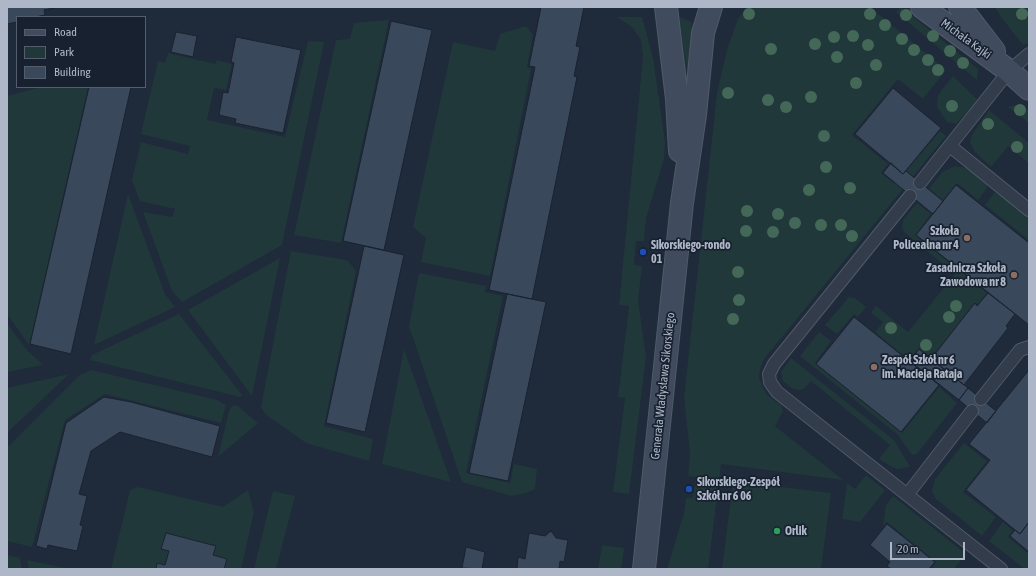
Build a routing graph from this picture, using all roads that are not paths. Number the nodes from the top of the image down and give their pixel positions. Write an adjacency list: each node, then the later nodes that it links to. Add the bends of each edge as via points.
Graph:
1 (666, 7): 11 (street, Generała Władysława Sikorskiego, via 677,99)
2 (711, 7): 11 (street, Generała Władysława Sikorskiego, via 703,33 695,115)
3 (922, 7): 6 (street, Michała Kajki)
4 (960, 7): 6 (street, Michała Kajki)
5 (1029, 54): 6 (lane)
6 (1009, 71): 7 (street, Michała Kajki); 8 (lane)
7 (1029, 89)
8 (950, 146): 9 (lane); 12 (lane)
9 (920, 183)
10 (910, 196): 16 (lane, via 774,364 769,374 772,387 777,392)
11 (682, 203): 17 (street, Generała Władysława Sikorskiego)
12 (1029, 210)
13 (1029, 347): 14 (lane, via 1020,350)
14 (981, 399)
15 (972, 411): 16 (lane)
16 (907, 495): 18 (lane)
17 (644, 569)
18 (1001, 569)

